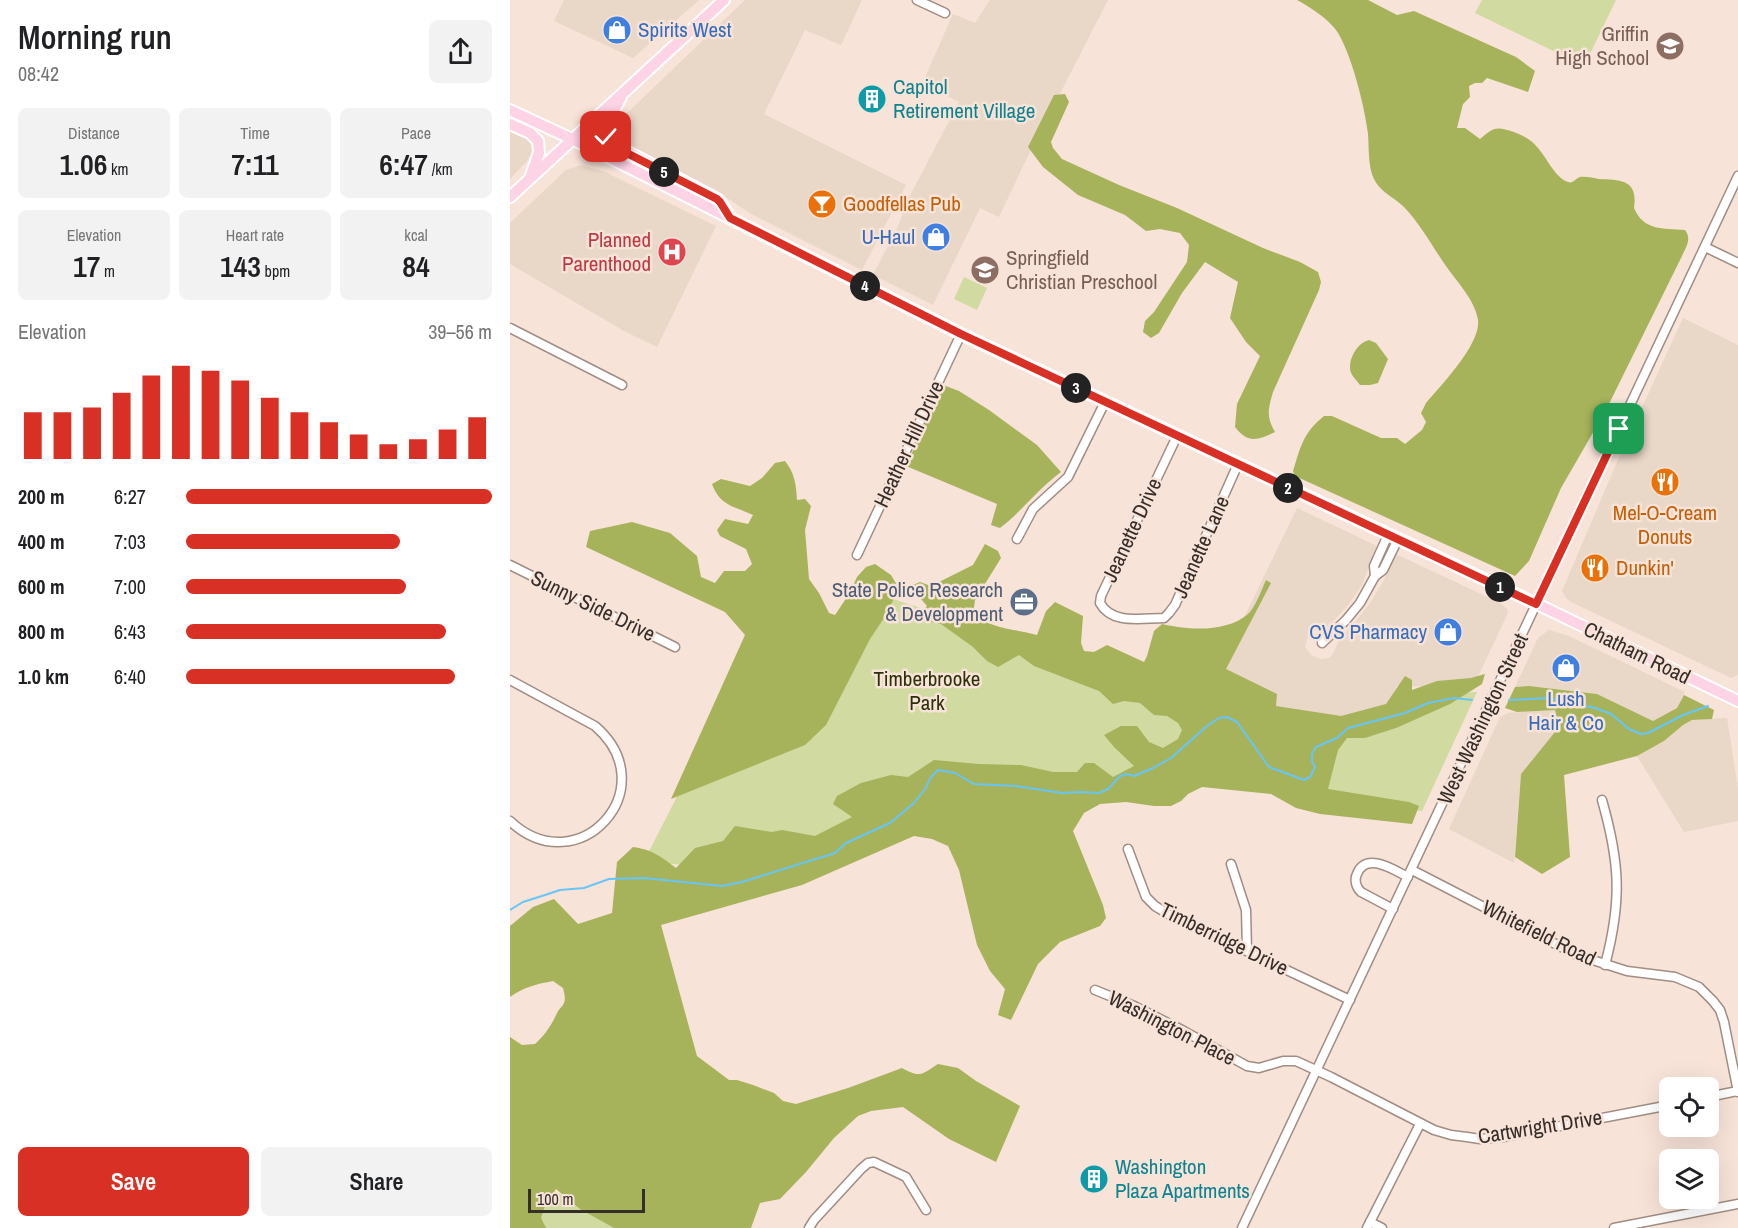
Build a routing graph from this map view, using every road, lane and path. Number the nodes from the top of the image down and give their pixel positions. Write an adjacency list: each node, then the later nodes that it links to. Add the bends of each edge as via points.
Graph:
1 (724, 0): 4 (main road)
2 (917, 0): 3 (street)
3 (945, 13)
4 (626, 89): 7 (main road); 11 (main road, via 606,126 609,142 717,199)
5 (510, 110): 7 (main road, Chatham Road)
6 (510, 124): 9 (main road, via 538,141 539,153)
7 (572, 139): 9 (main road); 11 (main road, Chatham Road)
8 (1738, 176): 12 (street, West Washington Street)
9 (530, 179): 10 (main road)
10 (510, 197)
11 (730, 218): 15 (main road, Chatham Road)
12 (1705, 247): 13 (street); 24 (street, West Washington Street)
13 (1738, 263)
14 (510, 328): 16 (street)
15 (961, 334): 17 (main road, Chatham Road); 22 (street, Heather Hill Drive)
16 (622, 385)
17 (1105, 402): 18 (main road, Chatham Road); 21 (street, via 1072,471 1033,510)
18 (1177, 436): 19 (main road, Chatham Road); 25 (street, Jeanette Drive, via 1101,596 1103,609)
19 (1238, 465): 20 (main road, Chatham Road); 25 (street, Jeanette Lane, via 1169,614 1164,618)
20 (1393, 537): 24 (main road, Chatham Road); 26 (street, via 1383,570 1354,610)
21 (1017, 539)
22 (857, 555)
23 (510, 565): 27 (street, Sunny Side Drive)
24 (1536, 604): 29 (main road, Chatham Road); 34 (street, West Washington Street)
25 (1119, 618)
26 (1322, 644)
27 (675, 647)
28 (510, 680): 31 (street, via 595,726 616,750 621,768 620,793 612,812 582,837 566,842 538,839)
29 (1738, 701)
30 (1602, 800): 37 (street, via 1617,882 1616,917)
31 (510, 821)
32 (1128, 849): 36 (street, Timberridge Drive, via 1146,897 1155,906)
33 (1231, 864): 36 (street, via 1246,910)
34 (1410, 873): 35 (street, West Washington Street); 35 (street, Whitefield Road, via 1379,863 1367,864 1357,873 1360,892); 37 (street, Whitefield Road)
35 (1393, 909): 39 (street, West Washington Street)
36 (1247, 951): 39 (street, Timberridge Drive)
37 (1605, 965): 41 (street, Whitefield Road, via 1675,977 1707,993 1724,1022)
38 (1095, 990): 40 (street, Washington Place, via 1172,1025 1247,1066 1259,1068 1290,1060)
39 (1350, 1000): 40 (street, West Washington Street)
40 (1317, 1070): 44 (street, Cartwright Drive); 49 (street, West Washington Street)
41 (1738, 1092): 42 (street)
42 (1719, 1095)
43 (1659, 1107): 44 (street, Cartwright Drive, via 1480,1139 1451,1135)
44 (1420, 1124): 47 (street)
45 (1738, 1204): 51 (street)
46 (926, 1210): 48 (street, via 906,1177 874,1162 855,1174)
47 (1369, 1225): 50 (street)
48 (809, 1228)
49 (1242, 1228)
50 (1382, 1228)
51 (1614, 1228)

